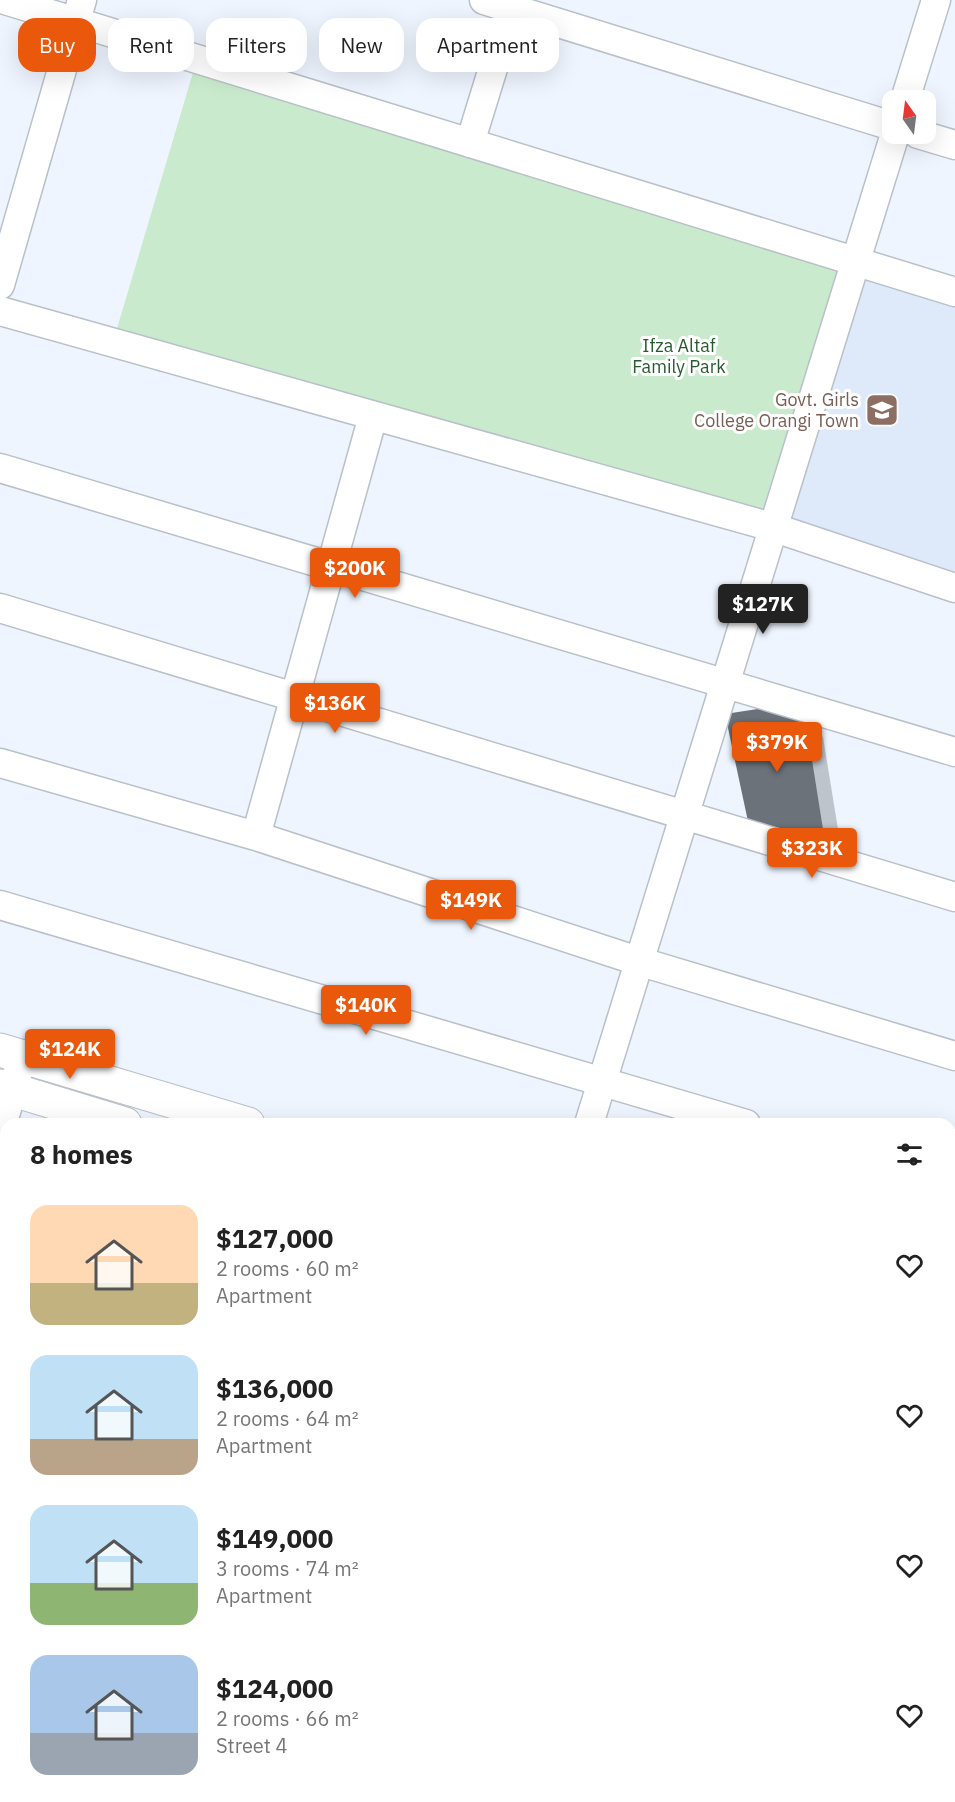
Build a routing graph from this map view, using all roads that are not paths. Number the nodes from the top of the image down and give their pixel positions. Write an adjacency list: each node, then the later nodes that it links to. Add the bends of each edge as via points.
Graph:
1 (5, 0): 5 (street)
2 (484, 0): 4 (street)
3 (936, 0): 6 (street)
4 (512, 4): 7 (street); 9 (street)
5 (79, 11): 9 (street); 13 (street)
6 (908, 90)
7 (882, 123)
8 (936, 139): 11 (street)
9 (470, 143): 12 (street)
10 (892, 144): 12 (street)
11 (955, 145)
12 (855, 261): 14 (street); 18 (street)
13 (0, 285)
14 (955, 292)
15 (0, 311): 16 (street)
16 (373, 416): 18 (street); 19 (street)
17 (0, 468): 19 (street)
18 (772, 527): 20 (street); 22 (street)
19 (331, 567): 22 (street); 23 (street)
20 (955, 588)
21 (0, 609): 23 (street)
22 (724, 684): 24 (street); 26 (street)
23 (295, 698): 26 (street); 27 (street)
24 (955, 752)
25 (0, 763): 27 (street)
26 (683, 815): 28 (street); 30 (street)
27 (256, 836): 30 (street)
28 (955, 897)
29 (0, 905): 33 (street)
30 (638, 961): 32 (street); 33 (street)
31 (11, 1053): 34 (street); 37 (main road)
32 (955, 1056)
33 (603, 1080): 38 (street); 39 (street)
34 (6, 1088): 35 (street); 36 (main road)
35 (2, 1118)
36 (105, 1118)
37 (228, 1118)
38 (591, 1118)
39 (726, 1118)

